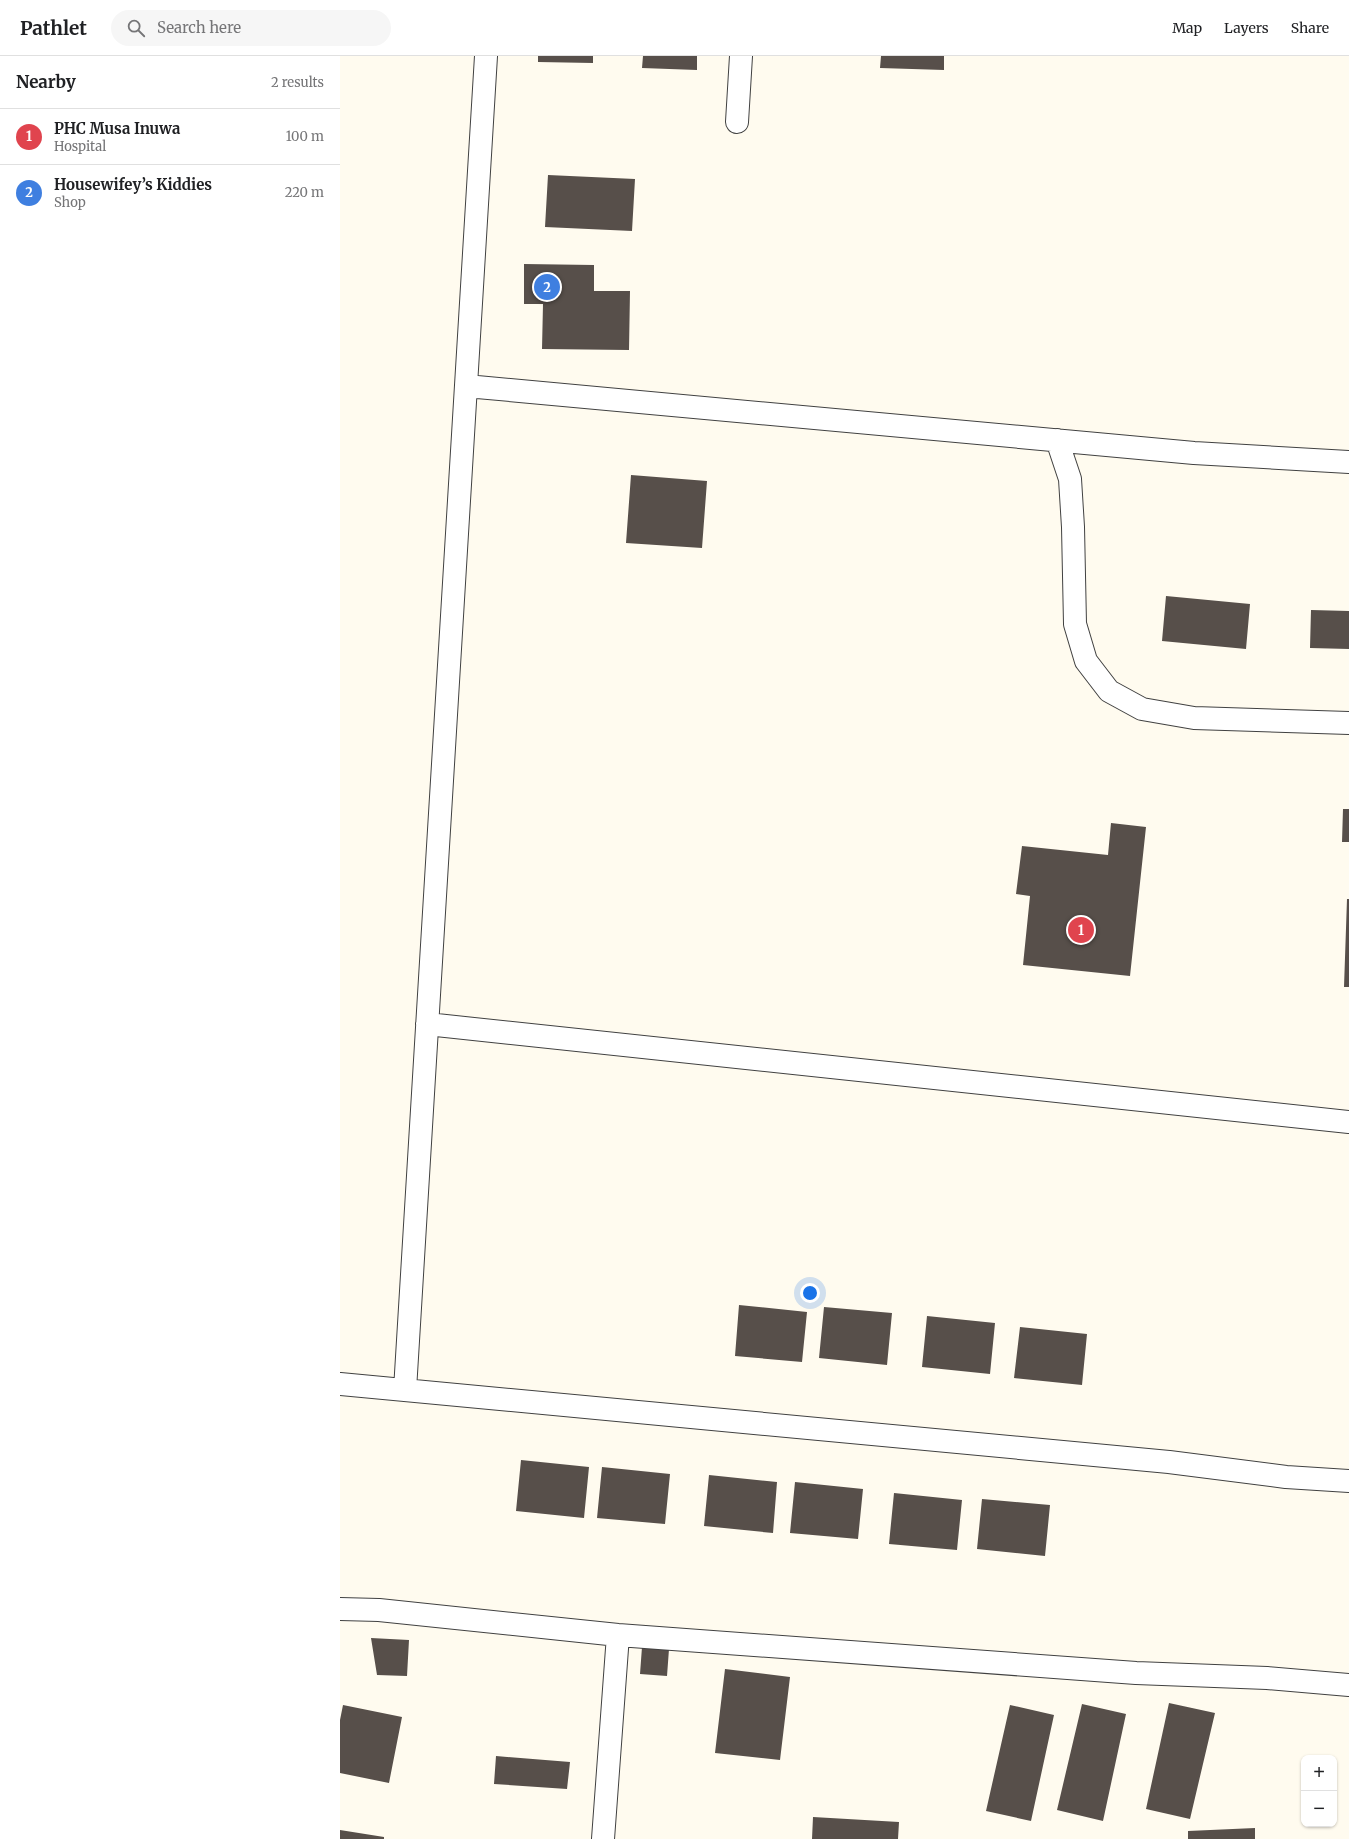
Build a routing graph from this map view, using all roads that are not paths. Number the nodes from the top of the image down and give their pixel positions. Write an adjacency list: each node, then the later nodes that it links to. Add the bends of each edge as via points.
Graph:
1 (486, 56): 4 (street)
2 (741, 56): 3 (street)
3 (737, 122)
4 (466, 386): 5 (street); 8 (street)
5 (1058, 440): 6 (street, via 1194,453); 7 (street, via 1070,480 1076,624 1086,660 1109,690 1142,709 1194,718)
6 (1349, 462)
7 (1349, 723)
8 (427, 1024): 9 (street); 11 (street)
9 (1349, 1122)
10 (340, 1384): 11 (street)
11 (405, 1390): 12 (street, via 1169,1462 1286,1477)
12 (1349, 1481)
13 (340, 1608): 14 (street)
14 (618, 1635): 15 (street, via 1136,1673 1267,1678); 16 (street)
15 (1349, 1685)
16 (604, 1839)

